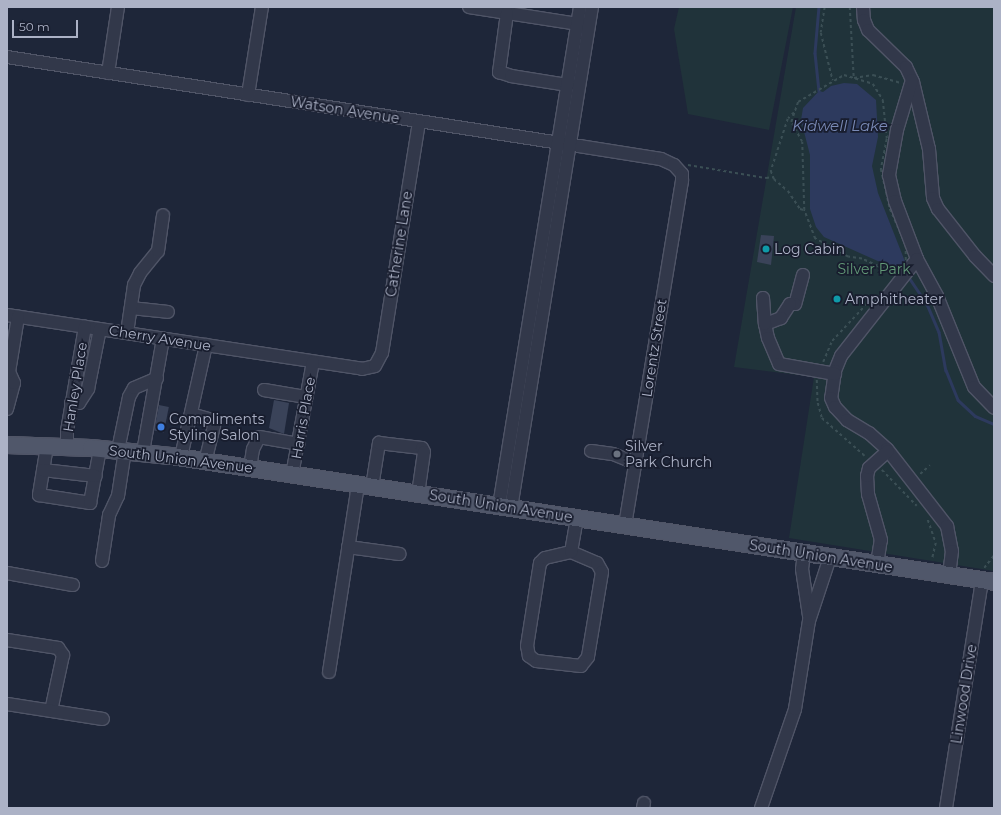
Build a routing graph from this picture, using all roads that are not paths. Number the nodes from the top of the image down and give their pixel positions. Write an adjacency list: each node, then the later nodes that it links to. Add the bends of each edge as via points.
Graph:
1 (118, 7): 10 (street)
2 (262, 7): 13 (street)
3 (469, 7): 7 (street)
4 (580, 7): 8 (street)
5 (592, 7): 8 (street)
6 (863, 7): 11 (street, via 868,30 906,67)
7 (507, 13): 8 (street); 12 (street, via 499,72)
8 (583, 25): 12 (street)
9 (7, 57): 10 (street, Watson Avenue)
10 (108, 73): 13 (street, Watson Avenue)
11 (912, 83): 14 (street); 15 (street)
12 (571, 86): 17 (street)
13 (248, 95): 16 (street, Watson Avenue)
14 (902, 114): 15 (street, via 914,114); 20 (street, via 890,157 889,175 895,201)
15 (922, 118): 22 (street, via 930,149 934,198 938,209)
16 (419, 122): 17 (street, Watson Avenue); 34 (street, Catherine Lane, via 382,353)
17 (564, 144): 18 (street, Watson Avenue, via 661,160); 61 (street)
18 (685, 168): 54 (street, Lorentz Street)
19 (163, 215): 24 (street, via 158,251 140,273 134,285)
20 (918, 259): 35 (street, via 904,272 841,356); 40 (street, via 937,296 974,387)
21 (803, 275): 27 (street, via 795,304 790,304 780,318)
22 (994, 276)
23 (763, 298): 27 (street)
24 (131, 308): 25 (street); 30 (street)
25 (168, 312)
26 (13, 316): 28 (street, Cherry Avenue); 41 (street, via 9,372 14,384)
27 (765, 324): 35 (street, via 779,364)
28 (85, 327): 29 (street, Cherry Avenue); 39 (street, Hanley Place)
29 (100, 329): 30 (street, Cherry Avenue); 39 (street, via 88,389 80,403)
30 (127, 333): 31 (street, Cherry Avenue)
31 (163, 339): 32 (street, Cherry Avenue); 36 (street)
32 (206, 345): 33 (street, Cherry Avenue); 42 (street)
33 (313, 362): 34 (street, Cherry Avenue, via 362,369); 38 (street, Harris Place)
34 (376, 366)
35 (835, 374): 50 (street, via 832,398 835,407 847,420 869,433)
36 (157, 378): 48 (street, via 134,388 129,397); 51 (street)
37 (264, 390): 38 (street)
38 (306, 398): 43 (street, Harris Place)
39 (71, 403): 46 (street, Hanley Place)
40 (994, 408)
41 (7, 409)
42 (191, 414): 52 (street); 53 (street, via 212,420 214,426)
43 (298, 444): 55 (street, via 259,437 253,448); 57 (street, Harris Place)
44 (7, 445): 45 (main road, South Union Avenue)
45 (47, 446): 46 (main road, South Union Avenue); 56 (street)
46 (67, 447): 47 (main road, South Union Avenue)
47 (100, 449): 48 (main road, South Union Avenue); 58 (street)
48 (121, 450): 51 (main road, South Union Avenue); 69 (street, via 118,496 109,515)
49 (591, 451): 54 (street, via 613,454)
50 (888, 451): 70 (street, via 869,468 866,476 868,494 881,540); 72 (street, via 947,526 952,551)
51 (143, 452): 52 (main road, South Union Avenue)
52 (181, 458): 53 (main road, South Union Avenue)
53 (206, 461): 55 (main road, South Union Avenue)
54 (635, 463): 63 (street, Lorentz Street)
55 (250, 468): 57 (main road, South Union Avenue)
56 (43, 470): 58 (street); 58 (street, via 39,495 90,503)
57 (292, 475): 59 (main road, South Union Avenue)
58 (96, 476)
59 (365, 486): 60 (main road, South Union Avenue); 60 (street, via 379,443 423,449); 64 (street)
60 (418, 494): 61 (main road, South Union Avenue)
61 (505, 507): 62 (main road, South Union Avenue)
62 (577, 518): 63 (main road, South Union Avenue); 65 (street)
63 (625, 526): 66 (main road, South Union Avenue)
64 (348, 547): 67 (street); 77 (street)
65 (571, 552): 65 (street, via 544,558 540,563 527,646 529,656 536,661 580,666 588,657 602,572 597,563)
66 (804, 553): 68 (main road, South Union Avenue); 75 (street, via 802,569)
67 (400, 554)
68 (830, 557): 70 (main road, South Union Avenue); 75 (street)
69 (102, 561)
70 (877, 564): 72 (main road, South Union Avenue)
71 (7, 573): 74 (street)
72 (949, 575): 73 (main road, South Union Avenue)
73 (986, 577): 82 (street, Linwood Drive)
74 (73, 585)
75 (809, 621): 81 (street, via 795,709)
76 (7, 640): 79 (street, via 58,648 63,655)
77 (329, 672)
78 (7, 704): 79 (street)
79 (51, 711): 80 (street)
80 (103, 719)
81 (761, 808)
82 (946, 808)

